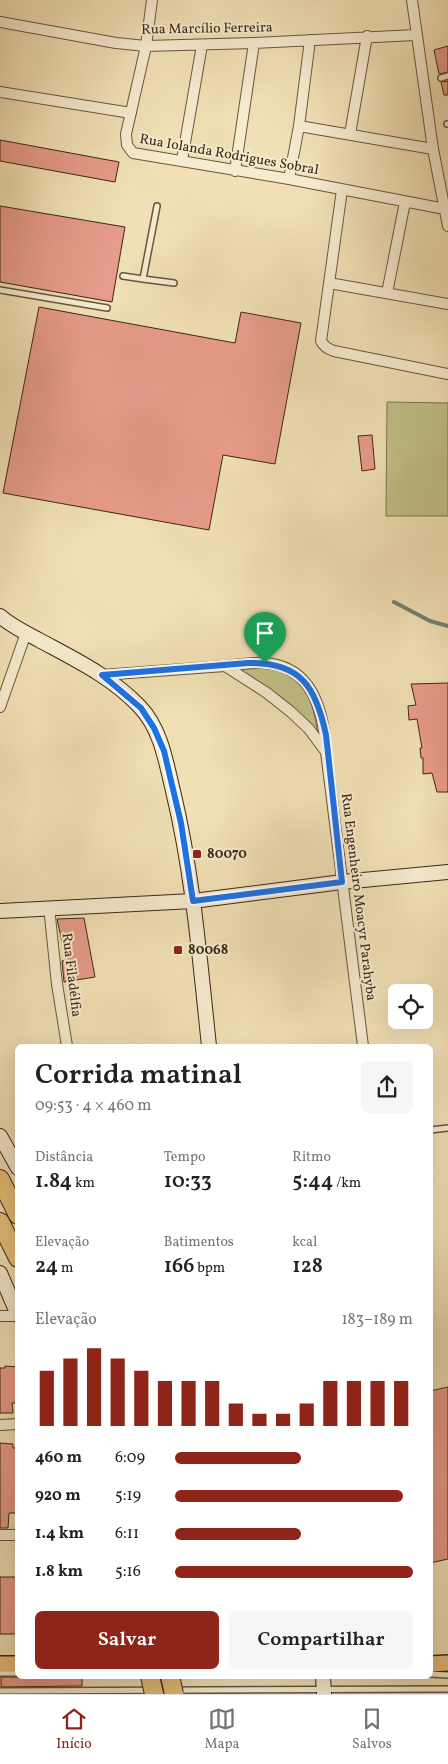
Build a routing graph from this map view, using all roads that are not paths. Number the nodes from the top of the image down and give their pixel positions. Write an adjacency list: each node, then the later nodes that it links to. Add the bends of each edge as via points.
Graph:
1 (152, 0): 9 (street, Rua Iolanda Rodrigues Sobral)
2 (412, 0): 4 (street)
3 (0, 22): 9 (street, Rua Marcílio Ferreira)
4 (416, 35): 5 (street, Rua Marcílio Ferreira); 16 (street)
5 (367, 36): 6 (street, Rua Marcílio Ferreira); 15 (street)
6 (310, 40): 7 (street, Rua Marcílio Ferreira); 14 (street)
7 (254, 43): 8 (street, Rua Marcílio Ferreira); 18 (street)
8 (202, 44): 9 (street, Rua Marcílio Ferreira); 17 (street)
9 (146, 46): 13 (street, Rua Iolanda Rodrigues Sobral)
10 (448, 76): 11 (lane)
11 (441, 78)
12 (0, 92): 13 (street)
13 (131, 113): 17 (street, Rua Iolanda Rodrigues Sobral, via 126,141 133,153)
14 (299, 126): 15 (street); 19 (street)
15 (350, 134): 16 (street)
16 (433, 149): 23 (street)
17 (182, 160): 18 (street, Rua Iolanda Rodrigues Sobral)
18 (235, 171): 19 (street, Rua Iolanda Rodrigues Sobral)
19 (289, 179): 20 (street, Rua Iolanda Rodrigues Sobral)
20 (342, 190): 21 (street, Rua Iolanda Rodrigues Sobral); 28 (street)
21 (405, 202): 23 (street, Rua Iolanda Rodrigues Sobral); 30 (street)
22 (157, 206): 26 (lane)
23 (445, 209): 24 (street)
24 (448, 226)
25 (122, 276): 26 (lane)
26 (143, 279): 27 (lane)
27 (174, 283)
28 (329, 283): 30 (street); 33 (street, via 321,341 326,348)
29 (0, 290): 32 (lane)
30 (387, 293): 31 (street)
31 (448, 304)
32 (107, 308)
33 (448, 374)
34 (0, 616): 35 (main road)
35 (26, 633): 37 (main road); 38 (street)
36 (225, 666): 37 (street, Rua Engenheiro Moacyr Parahyba); 39 (street, via 291,712); 39 (street, Rua Engenheiro Moacyr Parahyba, via 265,663 281,666 308,685 323,721)
37 (102, 675): 42 (main road, via 141,708 164,751 181,823)
38 (0, 707)
39 (326, 752): 41 (street, Rua Engenheiro Moacyr Parahyba)
40 (448, 872): 41 (main road)
41 (342, 882): 42 (main road); 47 (street, Rua Engenheiro Moacyr Parahyba)
42 (193, 901): 43 (main road); 46 (main road)
43 (49, 907): 44 (main road); 45 (street, Rua Filadélfia)
44 (0, 911)
45 (67, 1044)
46 (209, 1044)
47 (363, 1044)
48 (433, 1130): 49 (lane)
49 (448, 1130)
50 (0, 1136): 51 (main road)
51 (15, 1163)
52 (0, 1179): 53 (highway)
53 (15, 1210)
54 (0, 1222): 55 (highway)
55 (15, 1252)
56 (0, 1273): 57 (main road)
57 (15, 1309)
58 (0, 1316): 59 (street)
59 (15, 1316)
60 (15, 1424): 61 (street)
61 (0, 1425)
62 (0, 1535): 63 (street)
63 (15, 1535)
64 (0, 1664): 65 (main road)
65 (15, 1664)
66 (433, 1664): 67 (main road)
67 (448, 1664)
68 (0, 1673): 69 (lane)
69 (15, 1673)
70 (433, 1674): 71 (lane)
71 (448, 1674)
72 (151, 1679): 77 (highway, bridge)
73 (171, 1679): 78 (highway, bridge)
74 (323, 1686): 75 (lane); 76 (lane)
75 (448, 1689)
76 (0, 1691)
77 (154, 1694)
78 (174, 1694)

